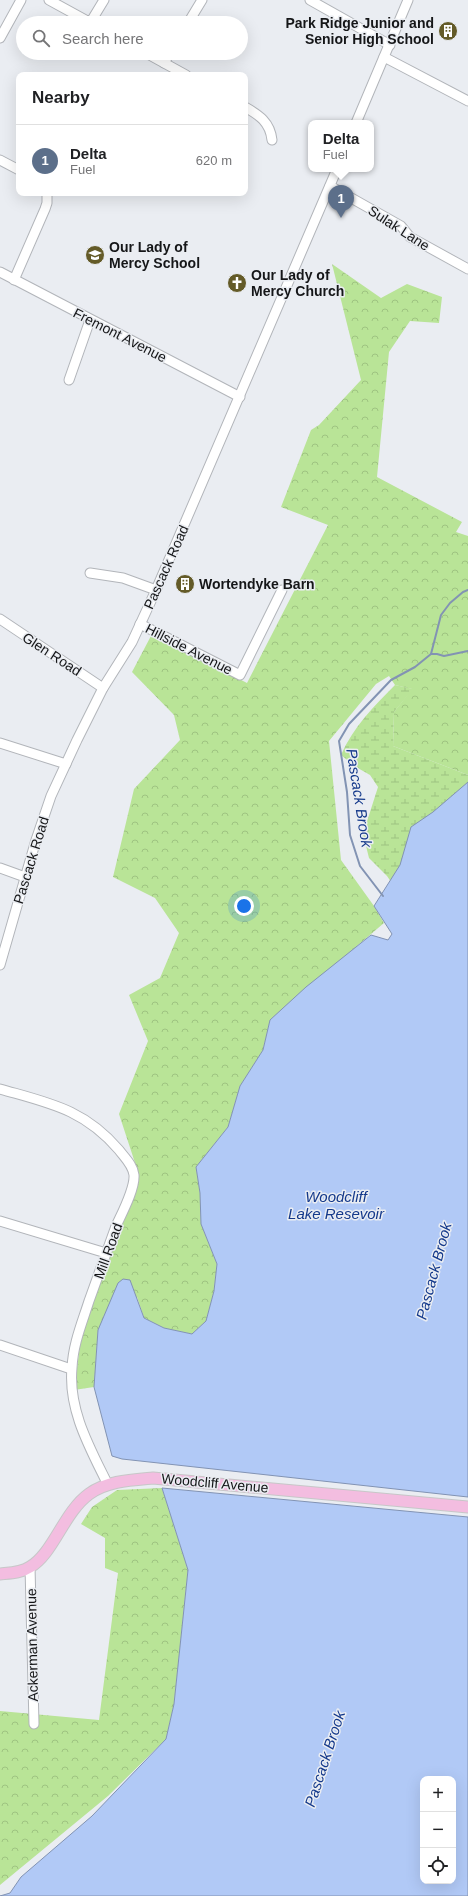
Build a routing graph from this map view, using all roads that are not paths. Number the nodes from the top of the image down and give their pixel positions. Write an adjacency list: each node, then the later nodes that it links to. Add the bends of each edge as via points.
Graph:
1 (21, 0): 10 (street)
2 (49, 0): 7 (street)
3 (104, 0): 8 (street)
4 (202, 0): 9 (street)
5 (310, 0): 11 (street)
6 (408, 0): 11 (street)
7 (78, 16)
8 (95, 16)
9 (192, 16)
10 (0, 38)
11 (390, 44): 12 (street)
12 (384, 57): 17 (street); 19 (street)
13 (159, 60): 15 (street)
14 (166, 60): 15 (street)
15 (164, 63): 16 (street)
16 (180, 72)
17 (468, 101)
18 (248, 109): 20 (street, via 265,120)
19 (357, 120)
20 (272, 140)
21 (0, 160): 22 (street)
22 (16, 168)
23 (336, 172): 24 (street, Pascack Road)
24 (330, 186): 26 (street, Sulak Lane, via 401,226 410,237); 31 (street, Pascack Road)
25 (47, 196): 28 (street, via 47,203)
26 (468, 269)
27 (0, 272): 28 (street, Fremont Avenue)
28 (14, 280): 29 (street, Fremont Avenue)
29 (90, 320): 30 (street); 31 (street, Fremont Avenue)
30 (69, 380)
31 (240, 397): 33 (street, Pascack Road)
32 (90, 573): 33 (street, via 123,578)
33 (156, 590): 36 (street, Pascack Road)
34 (282, 590): 36 (street, Hillside Avenue, via 240,675)
35 (0, 619): 37 (street, Glen Road)
36 (140, 624): 37 (street, Pascack Road, via 132,642)
37 (103, 688): 39 (street, Pascack Road)
38 (0, 743): 39 (street)
39 (66, 764): 41 (street, Pascack Road, via 44,816)
40 (0, 868): 41 (street)
41 (26, 877): 42 (street, Pascack Road)
42 (0, 965)
43 (0, 1089): 45 (street, Mill Road, via 53,1104 80,1116 109,1139 130,1164 133,1183)
44 (0, 1220): 45 (street)
45 (106, 1254): 47 (street, Mill Road, via 77,1335)
46 (0, 1345): 47 (street)
47 (71, 1369): 48 (street, Mill Road, via 78,1418)
48 (108, 1485): 49 (main road, Woodcliff Avenue, via 153,1478); 50 (main road, Woodcliff Avenue, via 80,1502 41,1557)
49 (468, 1507)
50 (30, 1567): 51 (main road, Woodcliff Avenue); 52 (street, Ackerman Avenue)
51 (0, 1574)
52 (34, 1724)

